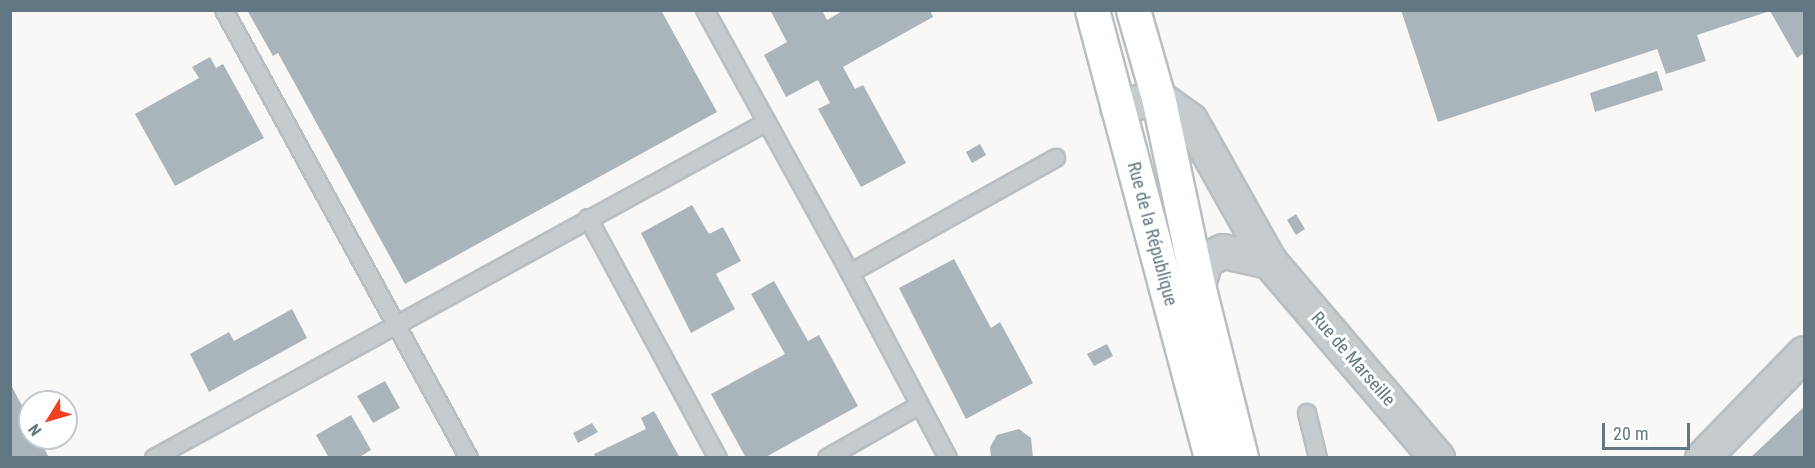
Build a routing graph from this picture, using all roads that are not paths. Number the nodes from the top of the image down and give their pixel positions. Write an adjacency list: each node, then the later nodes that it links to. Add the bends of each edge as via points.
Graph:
1 (224, 10): 13 (lane)
2 (705, 10): 7 (lane)
3 (1092, 10): 6 (main road, Rue de la République)
4 (1133, 10): 5 (main road, Rue de la République)
5 (1158, 97): 6 (street); 10 (street, Rue de Marseille, via 1190,120); 12 (main road, Rue de la République)
6 (1117, 106): 22 (main road, Rue de la République)
7 (767, 122): 9 (lane); 11 (lane)
8 (1056, 158): 11 (lane)
9 (588, 218): 13 (lane); 19 (lane)
10 (1269, 261): 12 (street, via 1223,251 1206,260); 25 (street, Rue de Marseille)
11 (850, 273): 15 (lane)
12 (1198, 285): 23 (main road, Rue de la République)
13 (395, 322): 17 (lane); 18 (lane)
14 (1804, 353): 26 (street)
15 (920, 405): 20 (lane); 21 (lane)
16 (1307, 413): 24 (lane)
17 (154, 458)
18 (469, 458)
19 (718, 458)
20 (827, 458)
21 (948, 458)
22 (1211, 458)
23 (1241, 458)
24 (1318, 458)
25 (1437, 458)
26 (1702, 458)

